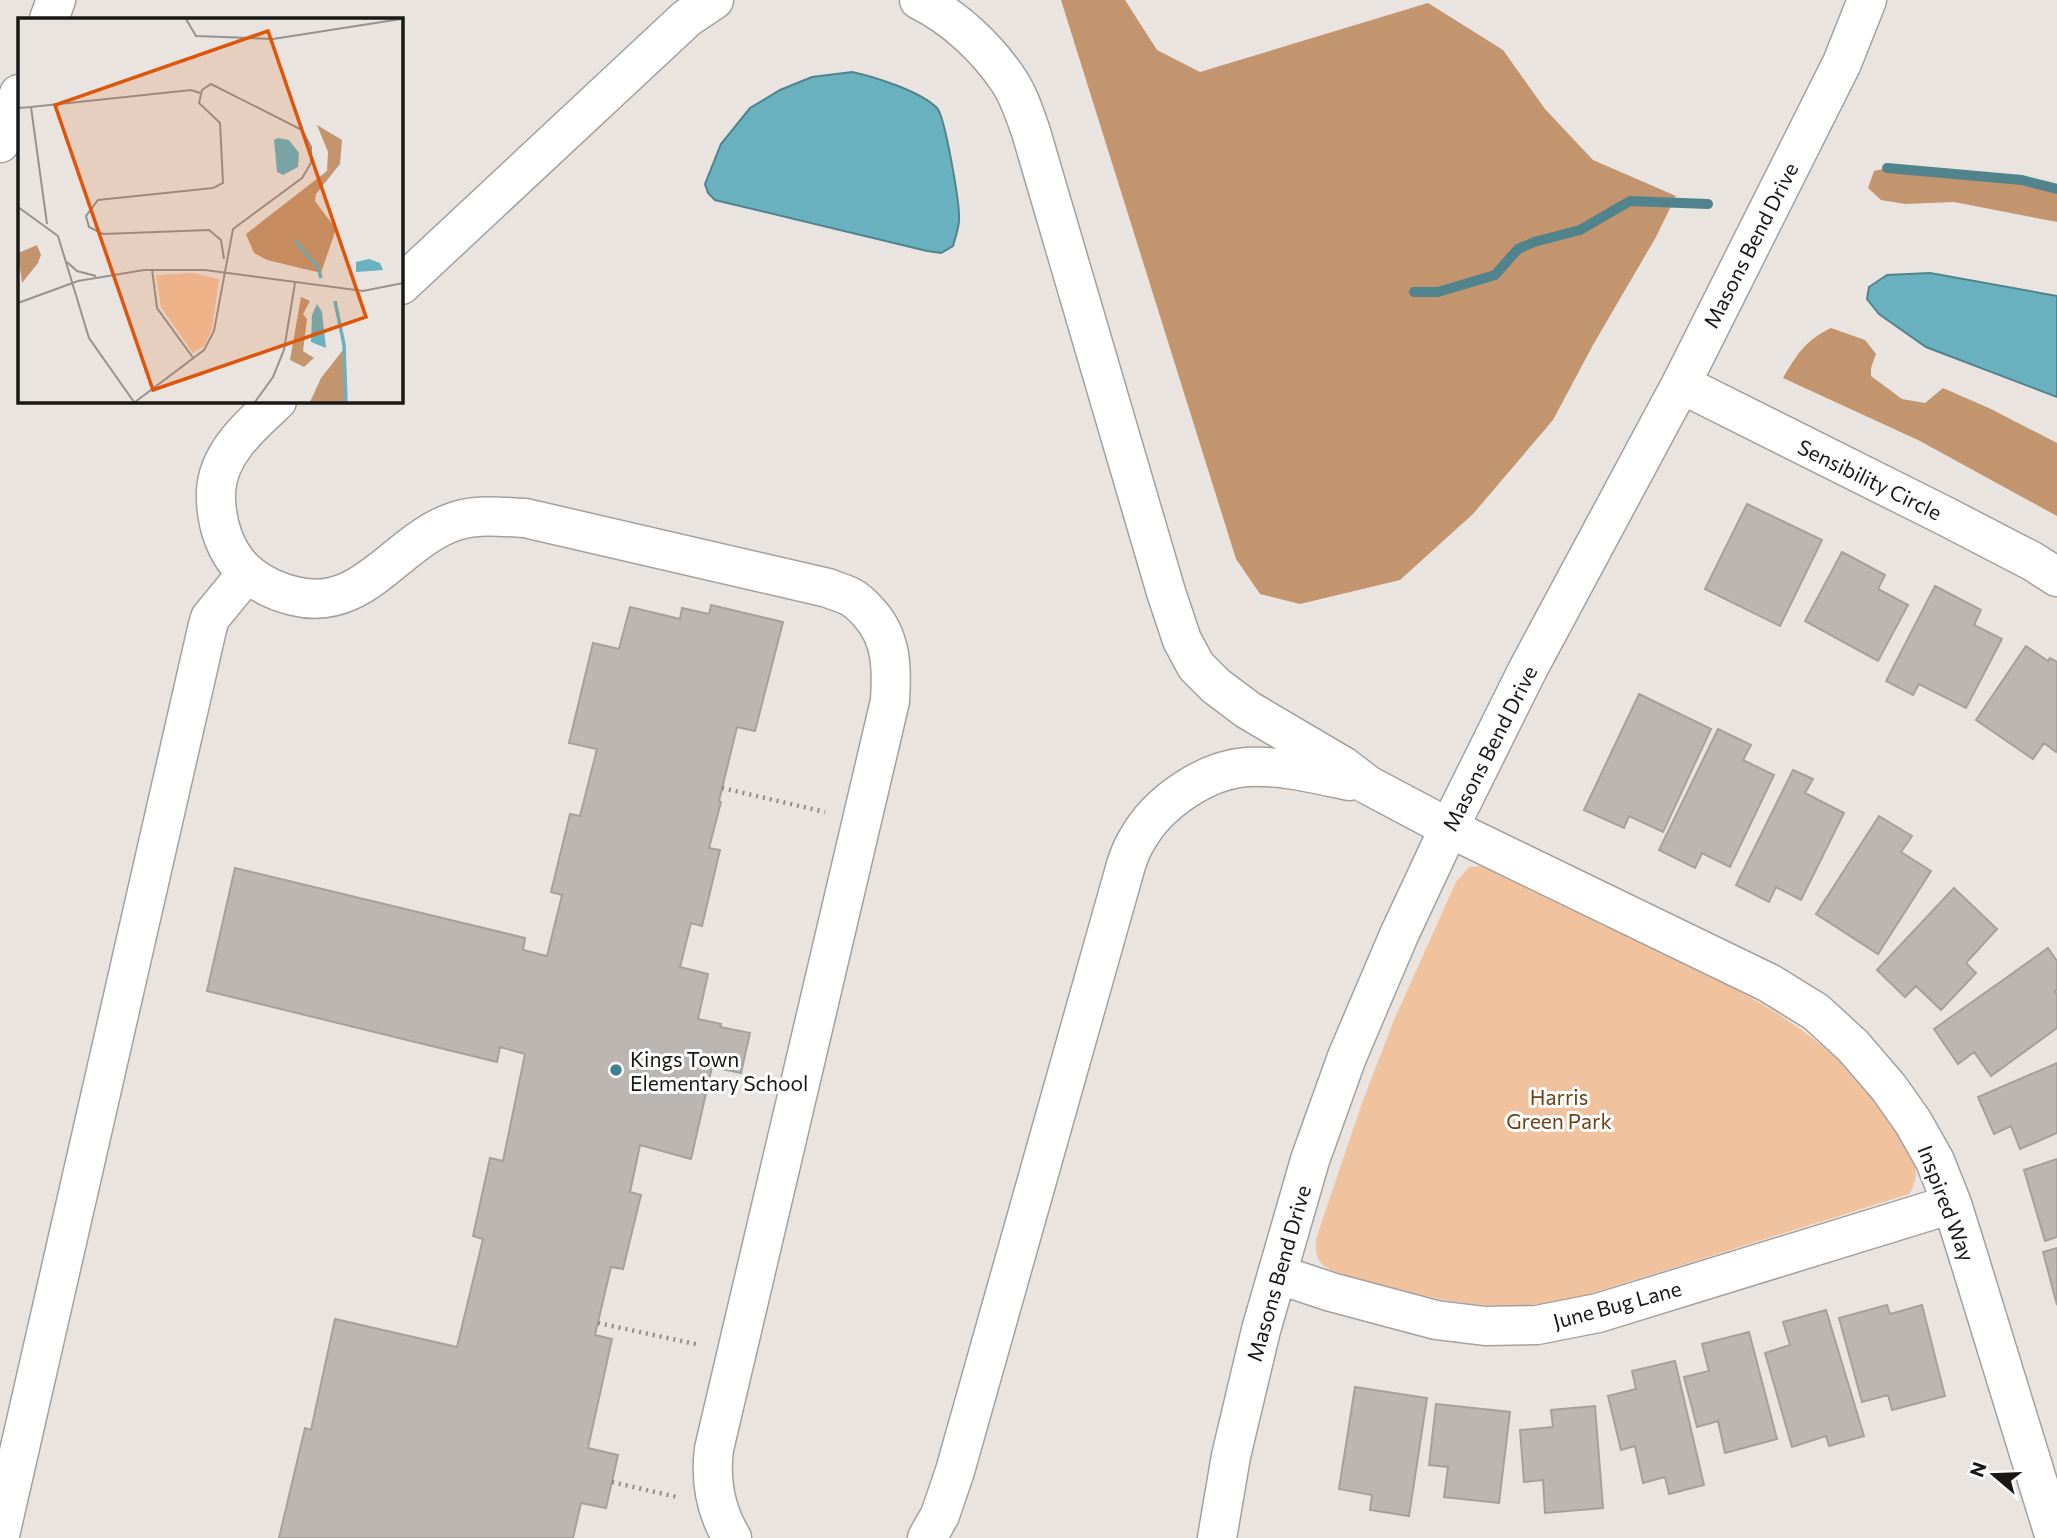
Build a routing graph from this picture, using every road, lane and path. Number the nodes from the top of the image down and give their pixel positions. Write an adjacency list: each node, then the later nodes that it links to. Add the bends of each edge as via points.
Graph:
1 (56, 0): 5 (street)
2 (714, 0): 8 (street, via 687,18)
3 (919, 0): 13 (street, via 973,38 1010,82 1020,102 1166,592 1196,666 1248,710)
4 (1867, 0): 9 (street, Masons Bend Drive, via 1842,63)
5 (49, 18)
6 (18, 97): 7 (street)
7 (0, 143)
8 (402, 284)
9 (1681, 384): 12 (street, Sensibility Circle, via 1945,516); 16 (street, Masons Bend Drive, via 1528,669)
10 (276, 402): 11 (street, via 240,438 224,460 217,483 215,510 221,533)
11 (247, 573): 23 (street, via 210,618 207,629); 24 (street, via 278,593 311,601 337,597 359,588 429,534 456,522 487,516 525,518 828,588 851,597 878,623 888,645 890,701 714,1449 713,1492)
12 (2057, 578)
13 (1368, 785): 16 (street, Inspired Way); 25 (street, via 1302,771 1245,767 1221,773 1174,799 1137,839 1125,864 955,1471)
14 (722, 788): 15 (path)
15 (826, 813)
16 (1449, 828): 17 (street, Inspired Way, via 1769,983 1816,1012 1853,1046 1897,1099 1935,1161); 18 (street, Masons Bend Drive, via 1348,1057 1310,1160)
17 (1952, 1204): 18 (street, June Bug Lane, via 1598,1312 1537,1325 1485,1326 1436,1320); 27 (street, Inspired Way)
18 (1277, 1274): 26 (street, Masons Bend Drive, via 1231,1456)
19 (598, 1322): 20 (path)
20 (700, 1345)
21 (612, 1482): 22 (path)
22 (677, 1497)
23 (0, 1535)
24 (732, 1538)
25 (927, 1538)
26 (1217, 1538)
27 (2055, 1538)

